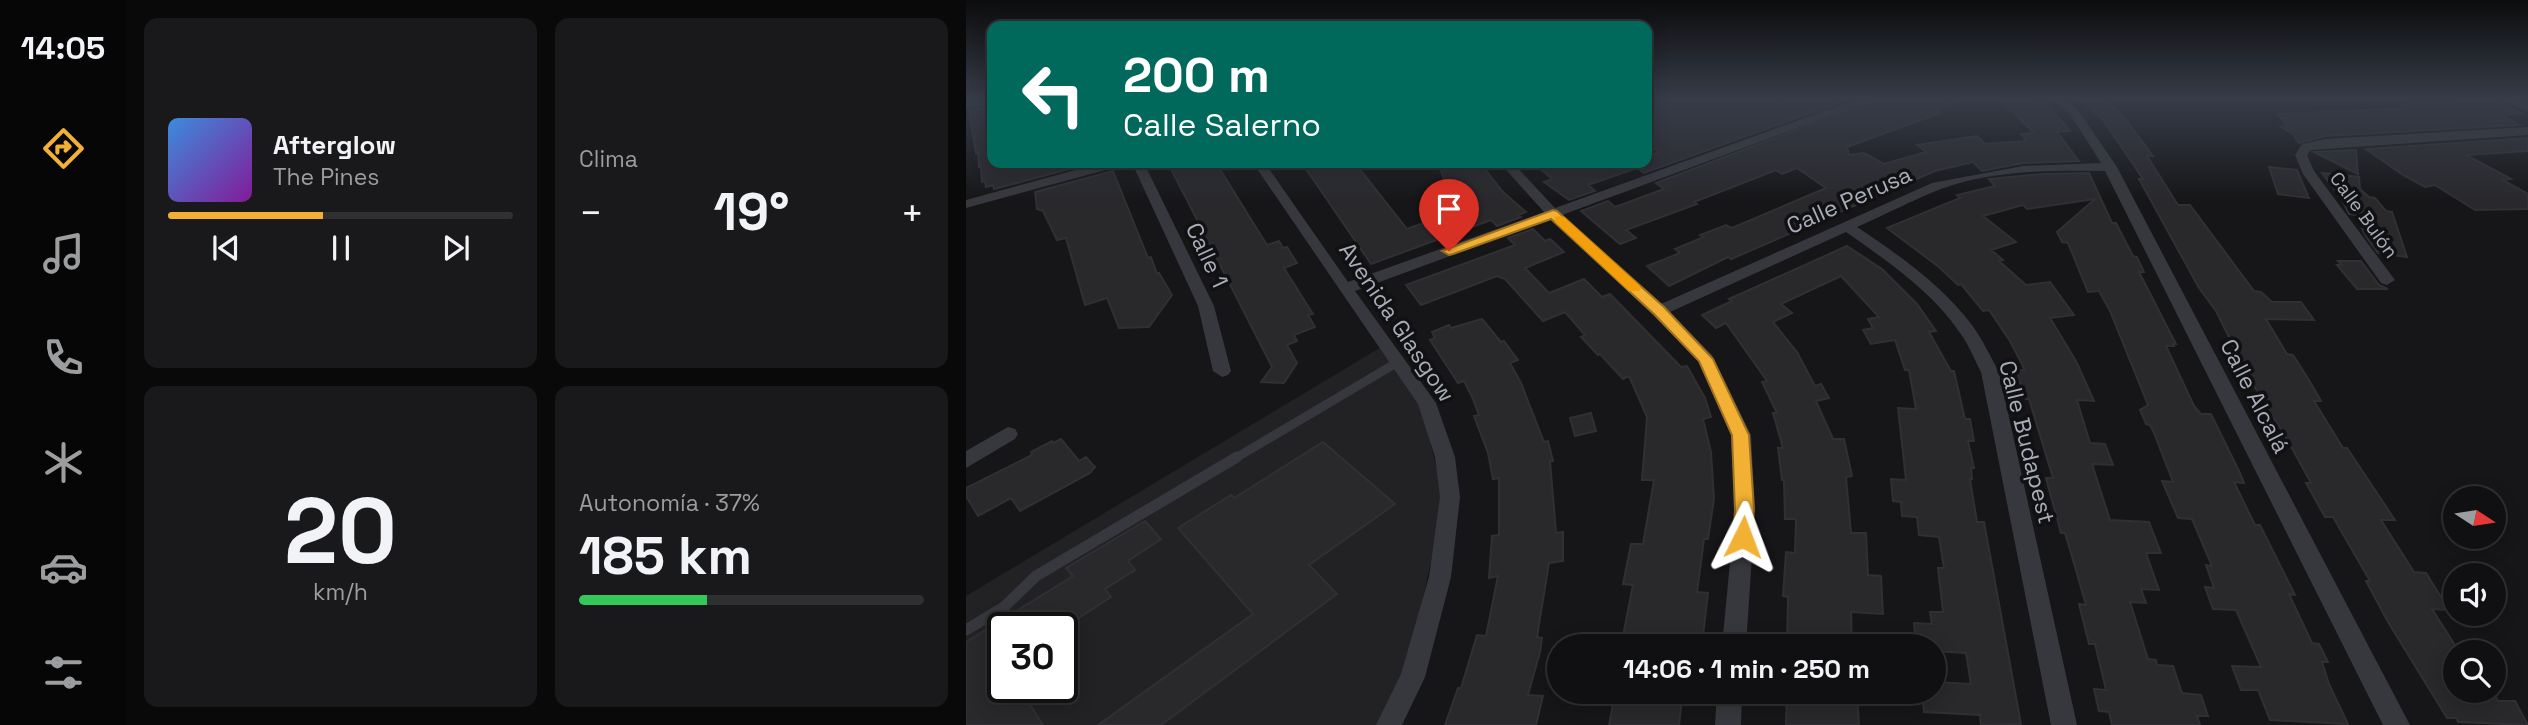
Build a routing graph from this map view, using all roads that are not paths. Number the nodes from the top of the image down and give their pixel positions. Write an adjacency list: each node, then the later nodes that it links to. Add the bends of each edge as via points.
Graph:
1 (1777, 133): 10 (street)
2 (2088, 133): 4 (street, Calle Alcalá)
3 (2497, 133): 12 (street, Calle Bulón, via 2306,147 2301,155 2308,171)
4 (2110, 167): 11 (street, Calle Perusa, via 2046,166 1978,175 1937,186); 25 (street, Calle Alcalá)
5 (1097, 168): 9 (street)
6 (1140, 168): 16 (street, Calle 1, via 1206,306)
7 (1262, 168): 13 (street, Avenida Glasgow)
8 (1511, 168): 10 (street)
9 (966, 204)
10 (1553, 214): 13 (street); 14 (street)
11 (1846, 226): 14 (street, Calle Perusa); 24 (street, Calle Budapest, via 1909,269 1941,298 1968,331 1990,372)
12 (2387, 280)
13 (1345, 289): 15 (street, Avenida Glasgow)
14 (1659, 311): 20 (street, via 1706,359 1741,435 1745,510)
15 (1398, 362): 19 (lane, via 1036,576 1004,607); 22 (street, Avenida Glasgow, via 1427,403 1438,428 1450,497 1429,625 1413,677)
16 (1222, 371)
17 (1008, 434): 18 (street)
18 (966, 461)
19 (966, 630)
20 (1735, 634)
21 (1729, 704): 23 (street)
22 (1389, 725)
23 (1728, 725)
24 (2064, 725)
25 (2397, 725)

